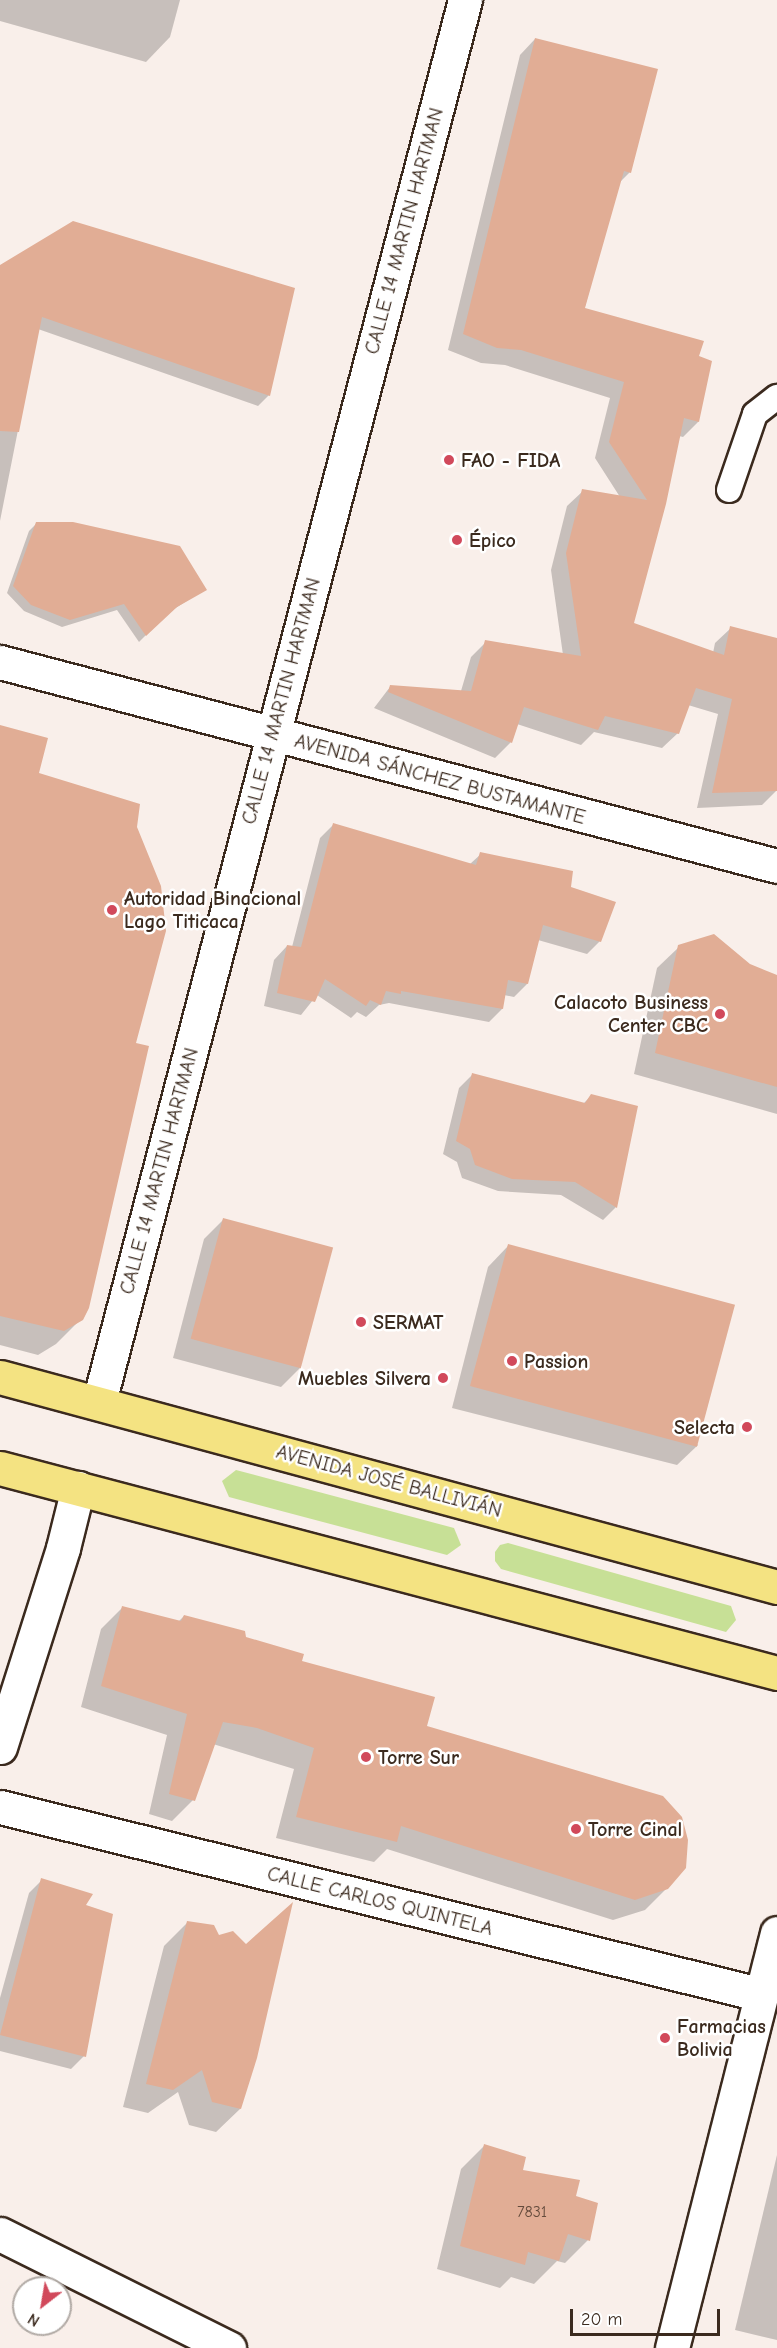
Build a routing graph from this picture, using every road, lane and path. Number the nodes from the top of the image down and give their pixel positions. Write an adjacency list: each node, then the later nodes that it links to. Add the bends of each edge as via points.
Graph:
1 (465, 0): 5 (street, CALLE 14 MARTIN HARTMAN)
2 (777, 397): 3 (lane, via 754,414)
3 (729, 490)
4 (0, 662): 5 (street, AVENIDA SÁNCHEZ BUSTAMANTE)
5 (272, 735): 6 (street, AVENIDA SÁNCHEZ BUSTAMANTE); 8 (street, CALLE 14 MARTIN HARTMAN)
6 (777, 866)
7 (0, 1377): 8 (main road, AVENIDA JOSÉ BALLIVIÁN)
8 (99, 1402): 11 (main road, AVENIDA JOSÉ BALLIVIÁN)
9 (0, 1468): 10 (main road)
10 (78, 1488): 12 (main road); 13 (street)
11 (777, 1587)
12 (777, 1673)
13 (0, 1747)
14 (0, 1808): 16 (street, CALLE CARLOS QUINTELA)
15 (777, 1933): 16 (street)
16 (759, 1994): 19 (street)
17 (0, 2234): 18 (street)
18 (229, 2348)
19 (672, 2348)

